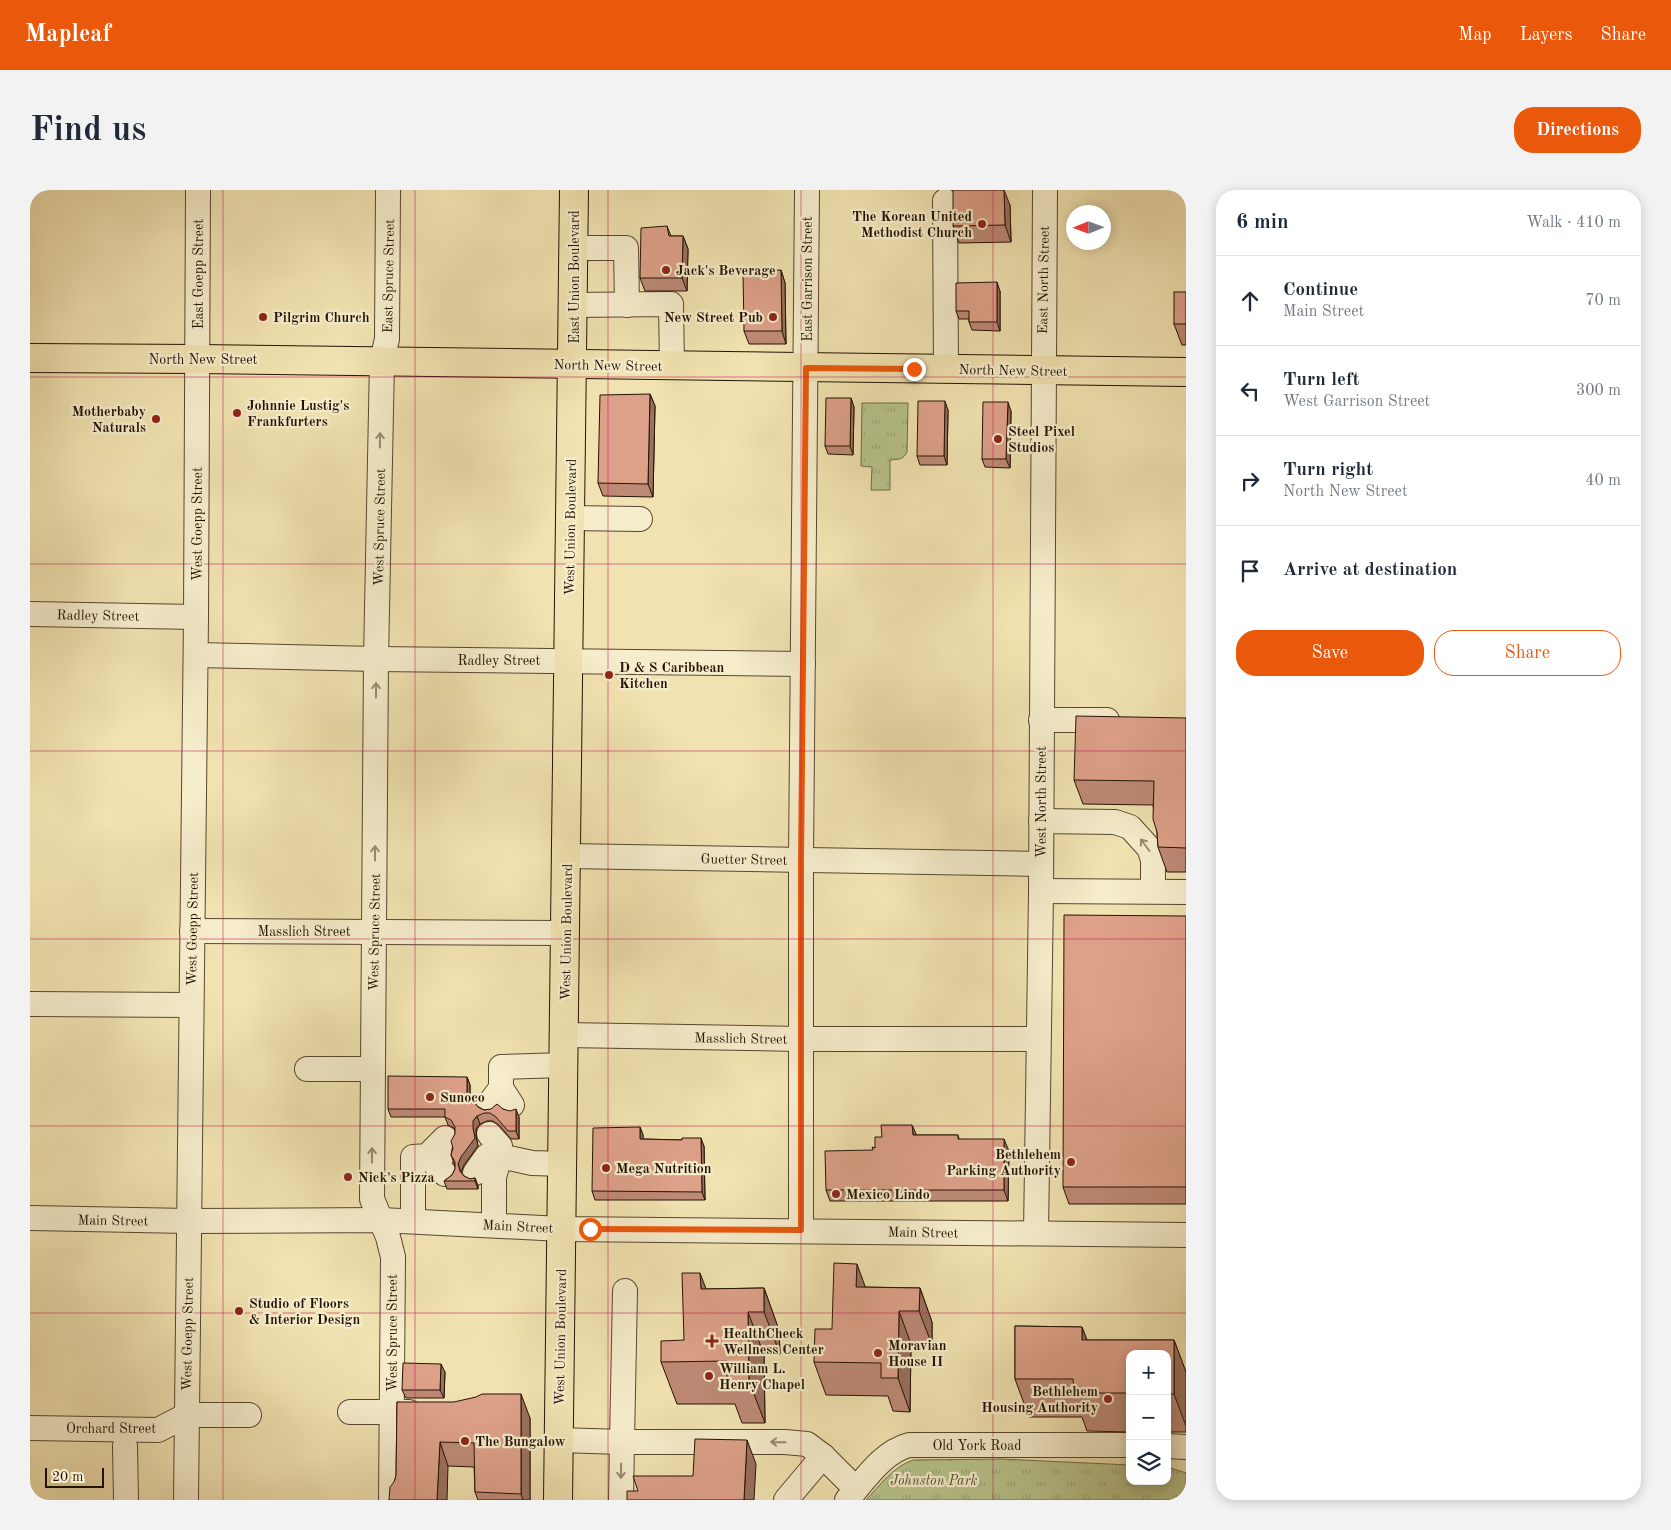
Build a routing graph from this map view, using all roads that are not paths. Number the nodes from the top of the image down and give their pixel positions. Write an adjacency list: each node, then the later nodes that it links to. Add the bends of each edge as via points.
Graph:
1 (198, 190): 11 (street, East Goepp Street)
2 (388, 190): 12 (street, East Spruce Street, via 387,339)
3 (574, 190): 7 (main road, East Union Boulevard)
4 (807, 190): 15 (street, East Garrison Street)
5 (1044, 190): 17 (street, East North Street)
6 (945, 200): 16 (street)
7 (574, 248): 8 (street, via 626,248); 9 (main road, East Union Boulevard)
8 (628, 304): 9 (street); 14 (street, via 671,304)
9 (573, 305): 13 (main road, East Union Boulevard)
10 (30, 358): 11 (main road, North New Street)
11 (198, 358): 12 (main road, North New Street); 22 (street, West Goepp Street)
12 (382, 361): 13 (main road, North New Street); 24 (street, West Spruce Street, one-way to 12)
13 (573, 364): 14 (main road, North New Street); 19 (main road, West Union Boulevard)
14 (672, 366): 15 (main road, North New Street)
15 (806, 368): 16 (main road, North New Street); 26 (street, East Garrison Street)
16 (946, 369): 17 (main road, North New Street)
17 (1042, 370): 18 (main road, North New Street); 27 (street, West North Street)
18 (1186, 372)
19 (570, 518): 20 (street); 25 (main road, West Union Boulevard)
20 (640, 519)
21 (30, 614): 22 (street, Radley Street)
22 (196, 617): 23 (street, West Goepp Street)
23 (196, 655): 24 (street, Radley Street); 36 (street, West Goepp Street)
24 (376, 659): 25 (street, Radley Street); 37 (street, West Spruce Street, one-way to 24)
25 (568, 660): 26 (street, Radley Street); 30 (main road, West Union Boulevard)
26 (803, 664): 31 (street, East Garrison Street)
27 (1041, 720): 28 (street); 29 (street, West North Street)
28 (1130, 720)
29 (1041, 820): 32 (street, West North Street); 34 (street, one-way to 29, via 1153,860 1149,848 1130,827 1115,822)
30 (566, 856): 31 (street, Guetter Street); 38 (main road, West Union Boulevard)
31 (801, 860): 32 (street, Guetter Street); 42 (street, East Garrison Street)
32 (1041, 864): 33 (street, West North Street)
33 (1041, 892): 34 (street); 43 (street, West North Street)
34 (1153, 892): 35 (street)
35 (1186, 892)
36 (192, 931): 37 (street, Masslich Street); 40 (street, West Goepp Street)
37 (374, 932): 38 (street, Masslich Street); 46 (street, West Spruce Street)
38 (566, 933): 41 (main road, West Union Boulevard)
39 (30, 1004): 40 (street)
40 (191, 1006): 52 (street, West Goepp Street)
41 (565, 1035): 42 (street, Masslich Street); 44 (main road, West Union Boulevard)
42 (800, 1039): 43 (street, Masslich Street); 56 (street, East Garrison Street)
43 (1038, 1039): 57 (street, West North Street)
44 (564, 1065): 47 (street, via 501,1066); 49 (main road, West Union Boulevard)
45 (307, 1069): 46 (street)
46 (373, 1069): 51 (street, West Spruce Street, one-way to 46, via 372,1199)
47 (501, 1099)
48 (441, 1156): 53 (street, via 413,1157)
49 (563, 1164): 54 (street, via 532,1163 489,1149 494,1177); 55 (main road, West Union Boulevard)
50 (30, 1218): 52 (street, Main Street)
51 (381, 1220): 52 (street, Main Street); 53 (street, Main Street); 61 (street, West Spruce Street, via 393,1257)
52 (189, 1221): 63 (street, West Goepp Street)
53 (414, 1221): 54 (street, Main Street)
54 (494, 1225): 55 (street, Main Street)
55 (562, 1229): 56 (street, Main Street); 66 (main road, West Union Boulevard)
56 (801, 1230): 57 (street, Main Street)
57 (1036, 1233): 58 (street, Main Street)
58 (1186, 1235)
59 (625, 1290): 67 (street)
60 (350, 1412): 61 (street)
61 (392, 1412): 62 (street); 76 (street, West Spruce Street)
62 (428, 1412)
63 (186, 1415): 64 (street, Orchard Street); 65 (street, Orchard Street, via 158,1430); 75 (street, West Goepp Street)
64 (249, 1415)
65 (30, 1428)
66 (559, 1440): 67 (street); 77 (main road, West Union Boulevard)
67 (622, 1442): 72 (street, one-way to 67, via 807,1444 785,1442); 78 (street, one-way to 78)
68 (125, 1446): 74 (street)
69 (1126, 1446): 73 (street, Old York Road, via 909,1445 888,1455)
70 (1171, 1446): 71 (street)
71 (1186, 1447)
72 (823, 1456): 73 (street); 79 (street)
73 (852, 1495)
74 (126, 1500)
75 (186, 1500)
76 (391, 1500)
77 (558, 1500)
78 (621, 1500)
79 (786, 1500)

